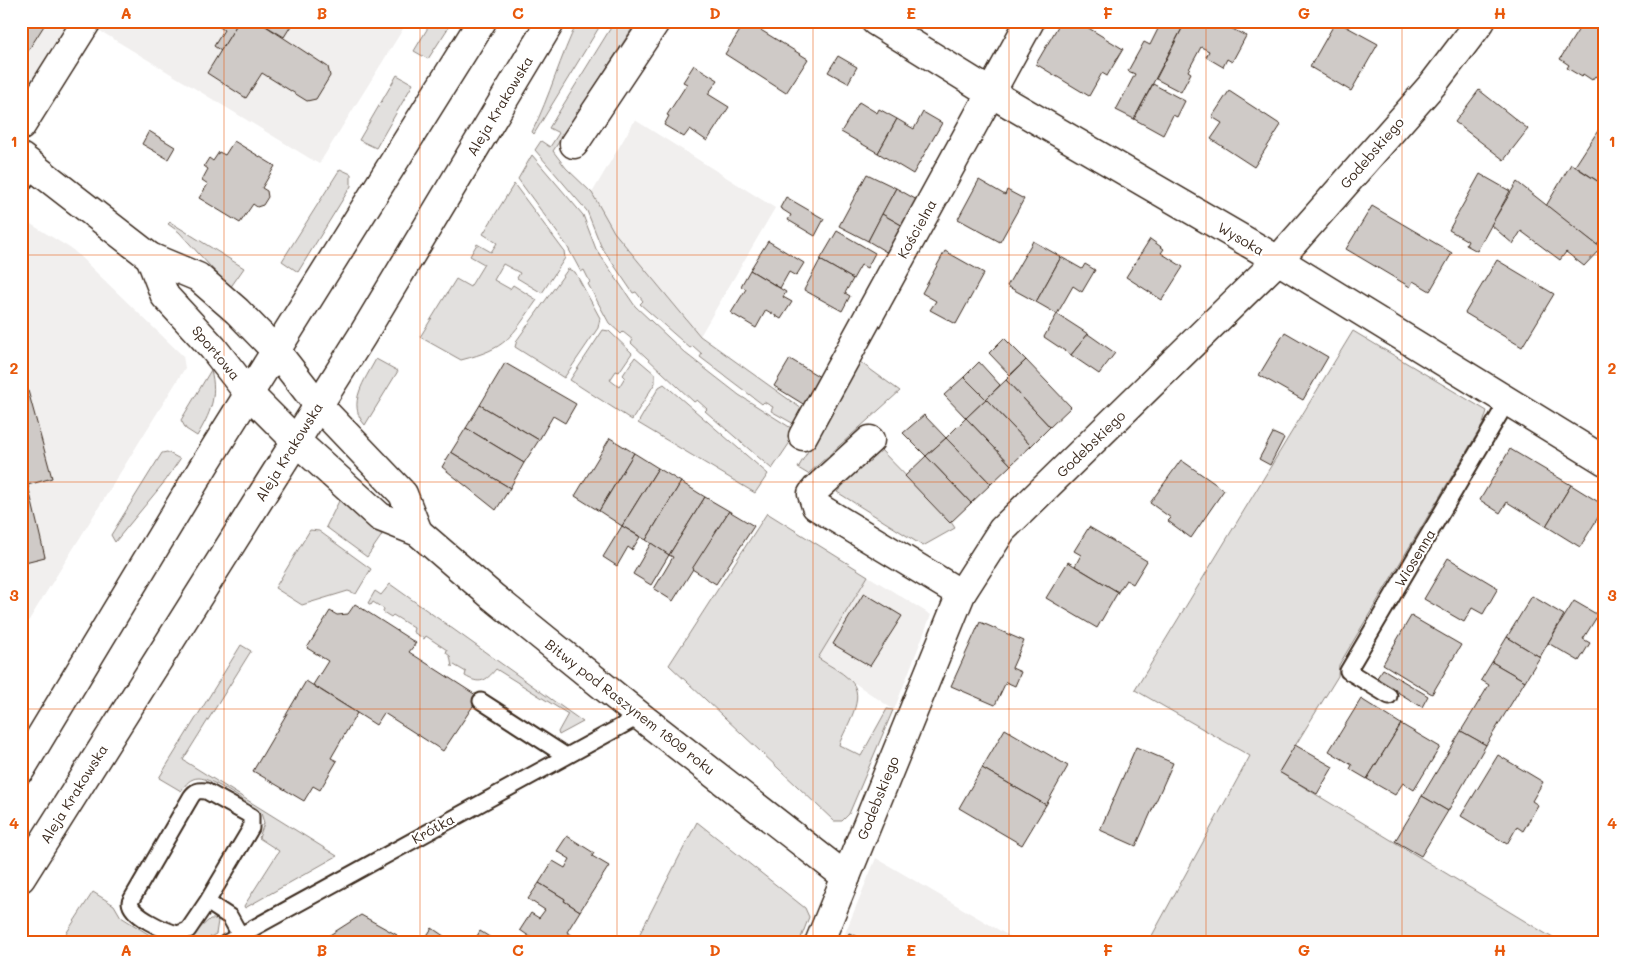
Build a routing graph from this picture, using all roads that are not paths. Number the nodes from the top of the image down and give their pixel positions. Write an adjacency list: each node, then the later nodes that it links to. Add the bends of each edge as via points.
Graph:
1 (87, 21): 9 (street)
2 (482, 21): 14 (street)
3 (551, 21): 17 (street, Aleja Krakowska)
4 (656, 21): 10 (street)
5 (875, 21): 8 (street, Wysoka)
6 (1030, 21): 8 (street, Kościelna)
7 (1481, 21): 13 (street, Godebskiego, via 1432,84)
8 (991, 93): 13 (street, Wysoka); 18 (street, Kościelna)
9 (21, 126)
10 (574, 144)
11 (26, 170): 12 (street, Sportowa)
12 (150, 257): 14 (street, Sportowa, via 198,277); 15 (street, Sportowa, via 166,296)
13 (1278, 260): 16 (street, Wysoka); 23 (street, Godebskiego, via 1002,530)
14 (276, 351): 15 (street); 17 (street, Sportowa)
15 (250, 394): 20 (street, Sportowa); 28 (street)
16 (1506, 402): 21 (street, Wysoka); 24 (lane, Wiosenna, via 1348,671)
17 (318, 405): 20 (street, Aleja Krakowska); 22 (street, Bitwy pod Raszynem 1809 roku, via 403,494)
18 (803, 436)
19 (870, 440): 23 (street, via 816,488 812,494 813,501 816,506)
20 (296, 441): 22 (street, Bitwy pod Raszynem 1809 roku, via 380,516); 30 (street, Aleja Krakowska)
21 (1605, 461)
22 (418, 532): 26 (street, Bitwy pod Raszynem 1809 roku)
23 (961, 594): 29 (street, Godebskiego)
24 (1390, 696)
25 (481, 701): 27 (lane)
26 (640, 716): 27 (lane, Krótka); 29 (street, Bitwy pod Raszynem 1809 roku)
27 (566, 756): 32 (lane, Krótka)
28 (21, 768)
29 (846, 876): 34 (street, Godebskiego)
30 (21, 878)
31 (207, 902): 31 (lane, via 252,822 250,816 201,790 190,797 130,902 134,912 178,934 188,930); 32 (lane, via 230,917)
32 (240, 935): 33 (lane, Krótka)
33 (226, 943)
34 (819, 943)

